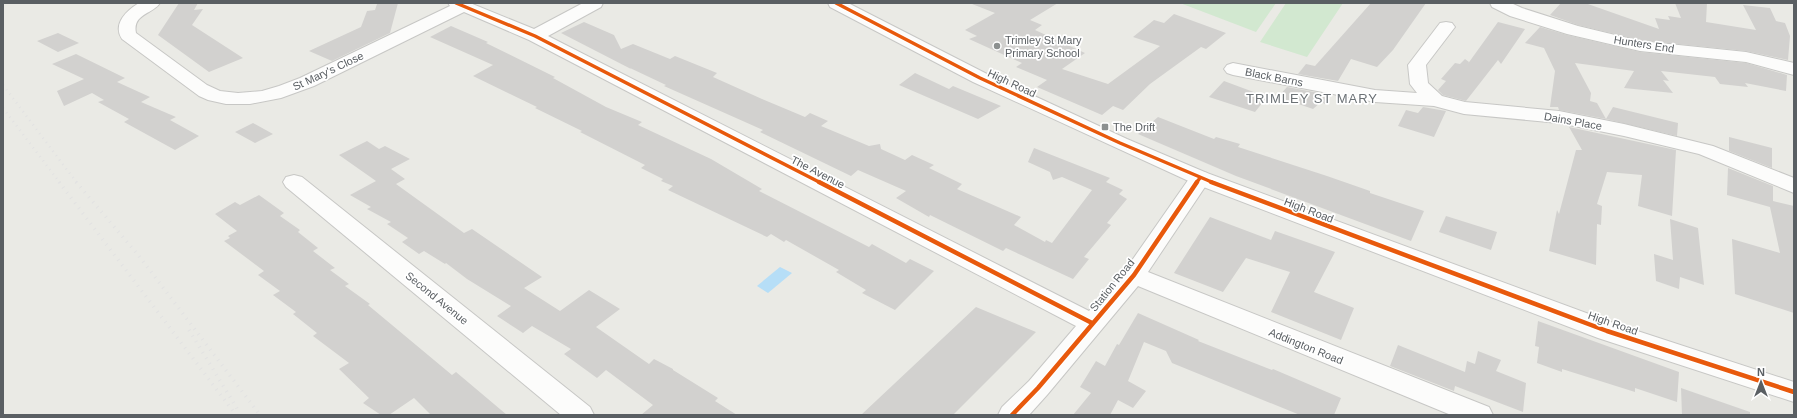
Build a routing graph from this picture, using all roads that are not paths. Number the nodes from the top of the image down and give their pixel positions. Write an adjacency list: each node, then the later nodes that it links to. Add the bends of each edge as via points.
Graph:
1 (152, 3): 5 (street, St Mary's Close, via 133,15 125,28 128,35 200,88 215,96 228,98 265,96 286,91)
2 (595, 3): 7 (street)
3 (836, 3): 11 (street, High Road, via 980,78)
4 (1498, 3): 9 (street, Hunters End, via 1516,12 1573,30 1640,46 1746,57)
5 (460, 5): 7 (street, St Mary's Close)
6 (1446, 27): 10 (street, Dains Place, via 1416,65 1419,84)
7 (535, 36): 15 (street, The Avenue)
8 (1233, 69): 10 (street, Black Barns, via 1375,96)
9 (1794, 69)
10 (1435, 100): 13 (street, Dains Place, via 1464,108 1559,117 1624,130 1706,150)
11 (1200, 178): 14 (street, Station Road); 16 (street, High Road, via 1607,331)
12 (294, 182): 17 (street, Second Avenue)
13 (1794, 186)
14 (1134, 275): 15 (street, Station Road); 19 (street, Addington Road)
15 (1092, 323): 18 (street, Station Road)
16 (1794, 392)
17 (580, 415)
18 (1012, 415)
19 (1479, 415)

